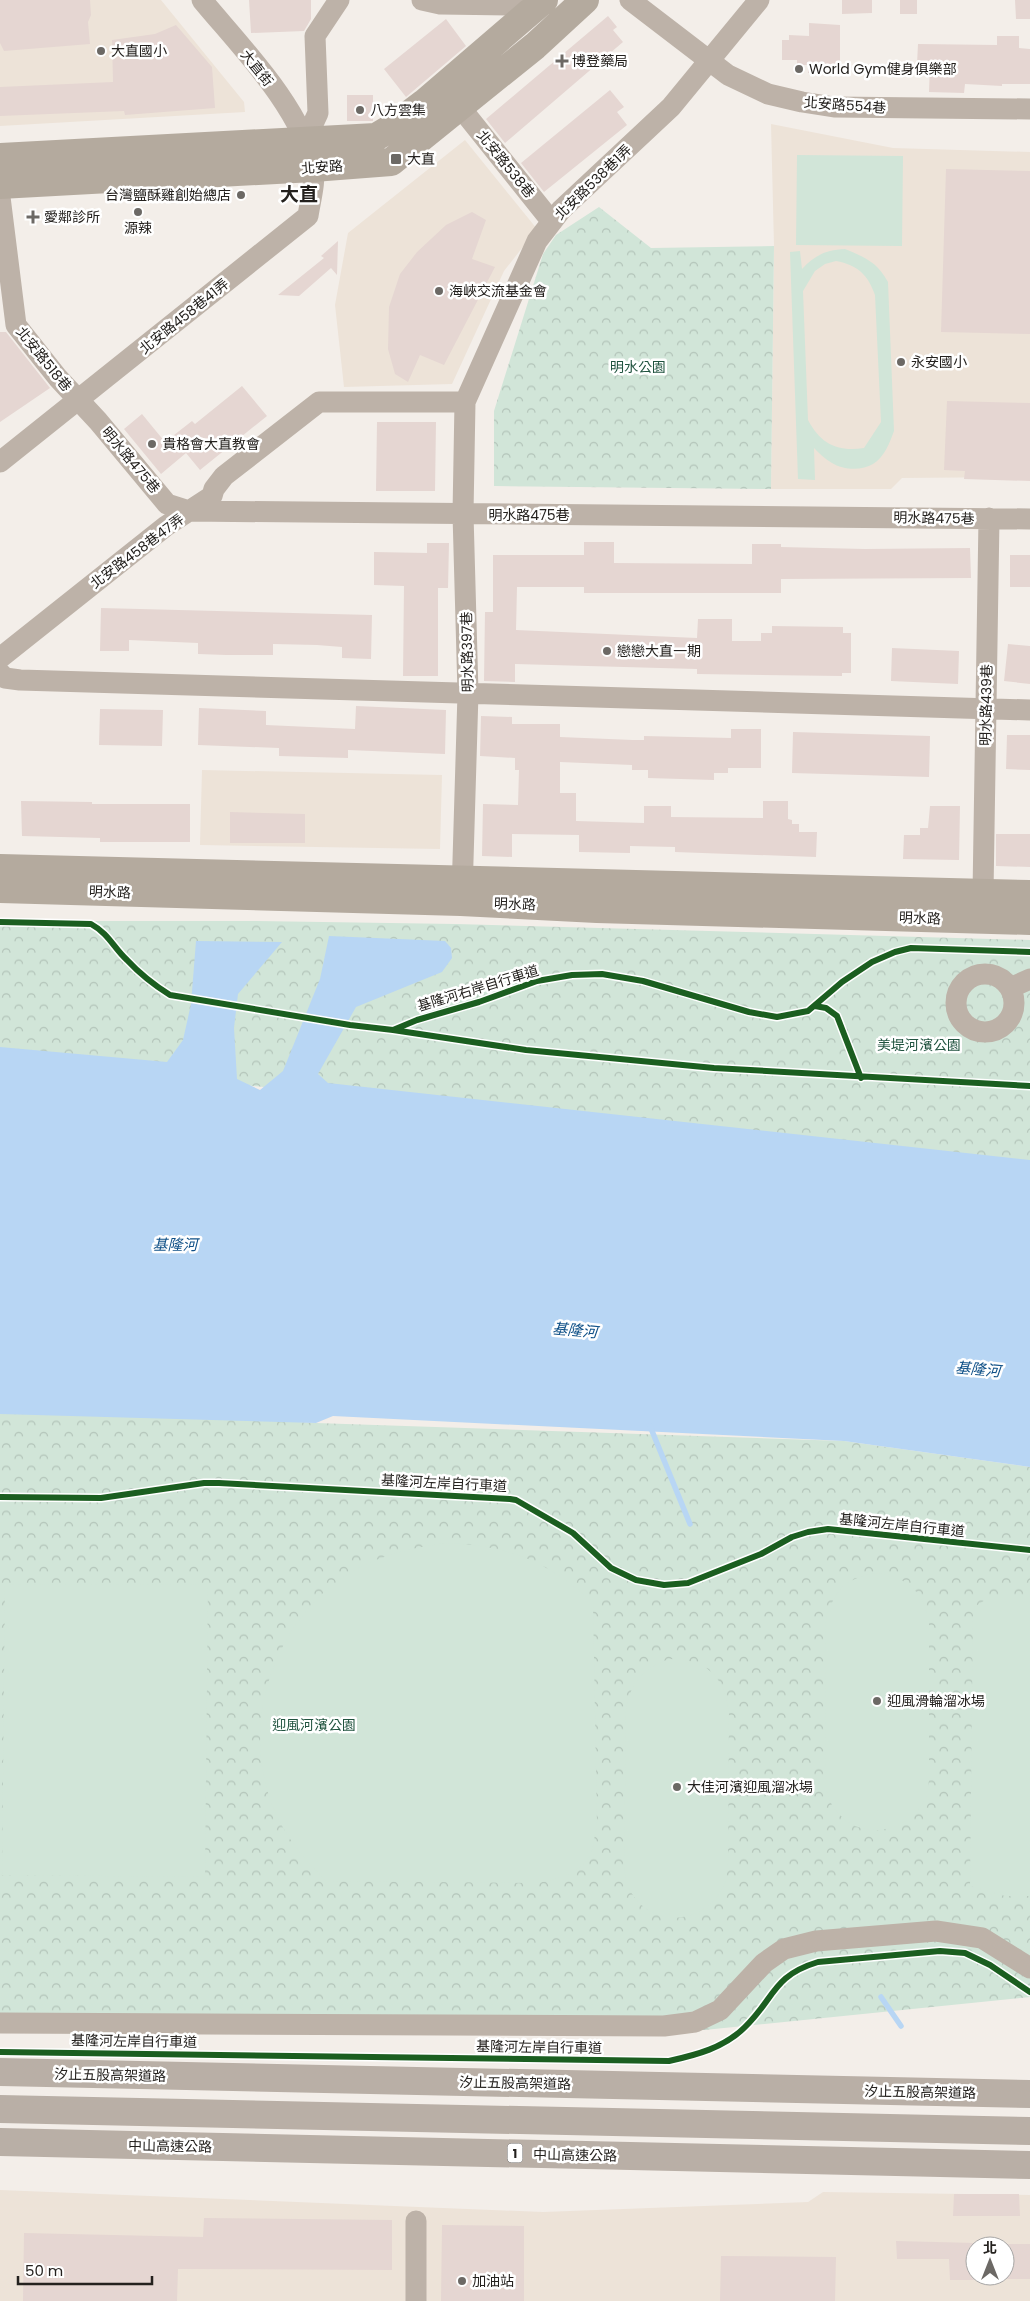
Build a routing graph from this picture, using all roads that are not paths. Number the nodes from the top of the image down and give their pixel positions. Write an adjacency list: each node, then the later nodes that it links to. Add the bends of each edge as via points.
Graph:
1 (202, 0): 11 (street, 大直街, via 272,85)
2 (339, 0): 11 (street, via 315,36 318,113)
3 (422, 0): 7 (street, via 440,4 510,4)
4 (585, 0): 9 (main road, 北安路)
5 (630, 0): 8 (street, 北安路554巷)
6 (759, 0): 8 (street, 北安路538巷1弄)
7 (536, 8): 11 (main road, 北安路, via 424,103 376,137)
8 (708, 61): 10 (street, 北安路554巷, via 728,75 768,94 802,102 883,108); 16 (street, 北安路538巷1弄, via 671,107)
9 (460, 107): 13 (main road, 北安路, via 391,162); 16 (street, 北安路538巷)
10 (1030, 109)
11 (305, 141): 12 (main road, 北安路); 13 (street, 北安路458巷41弄)
12 (0, 157)
13 (313, 168): 14 (main road, 北安路); 18 (street, 北安路458巷41弄, via 308,216)
14 (0, 185)
15 (0, 197): 17 (street, 北安路518巷)
16 (552, 222): 19 (street, 北安路538巷1弄, via 537,241)
17 (7, 315): 18 (street, 北安路518巷)
18 (78, 400): 20 (street, 北安路458巷41弄); 21 (street, 明水路475巷, via 167,504)
19 (465, 402): 21 (street, 北安路458巷47弄, via 318,402 224,476 212,496); 22 (street, 明水路397巷)
20 (0, 462)
21 (189, 511): 22 (street, 明水路475巷); 25 (street, 北安路458巷47弄)
22 (463, 514): 23 (street, 明水路475巷); 27 (street, 明水路397巷)
23 (989, 518): 24 (street, 明水路475巷); 28 (street, 明水路439巷)
24 (1030, 519)
25 (0, 658)
26 (0, 673): 27 (street, via 5,678 20,680)
27 (468, 694): 28 (street); 32 (street, 明水路397巷)
28 (986, 709): 29 (street); 33 (street, 明水路439巷)
29 (1030, 710)
30 (0, 868): 32 (main road, 明水路)
31 (0, 889): 32 (main road, 明水路)
32 (462, 890): 33 (main road, 明水路); 36 (main road, 明水路, via 544,905)
33 (983, 893): 34 (main road, 明水路)
34 (1030, 894)
35 (0, 906): 36 (main road, via 536,916)
36 (597, 909): 37 (main road, 明水路)
37 (1030, 921)
38 (1030, 979): 39 (street)
39 (1010, 988)
40 (1030, 1968): 41 (street, via 982,1938 936,1931 816,1941 784,1949 764,1963 720,2010 695,2022 664,2026)
41 (0, 2022)
42 (0, 2072): 43 (highway, 汐止五股高架道路)
43 (1030, 2094)
44 (0, 2109): 45 (highway)
45 (1030, 2131)
46 (0, 2142): 47 (highway, 中山高速公路 / 1)
47 (1030, 2165)
48 (416, 2221): 49 (street)
49 (416, 2301)

